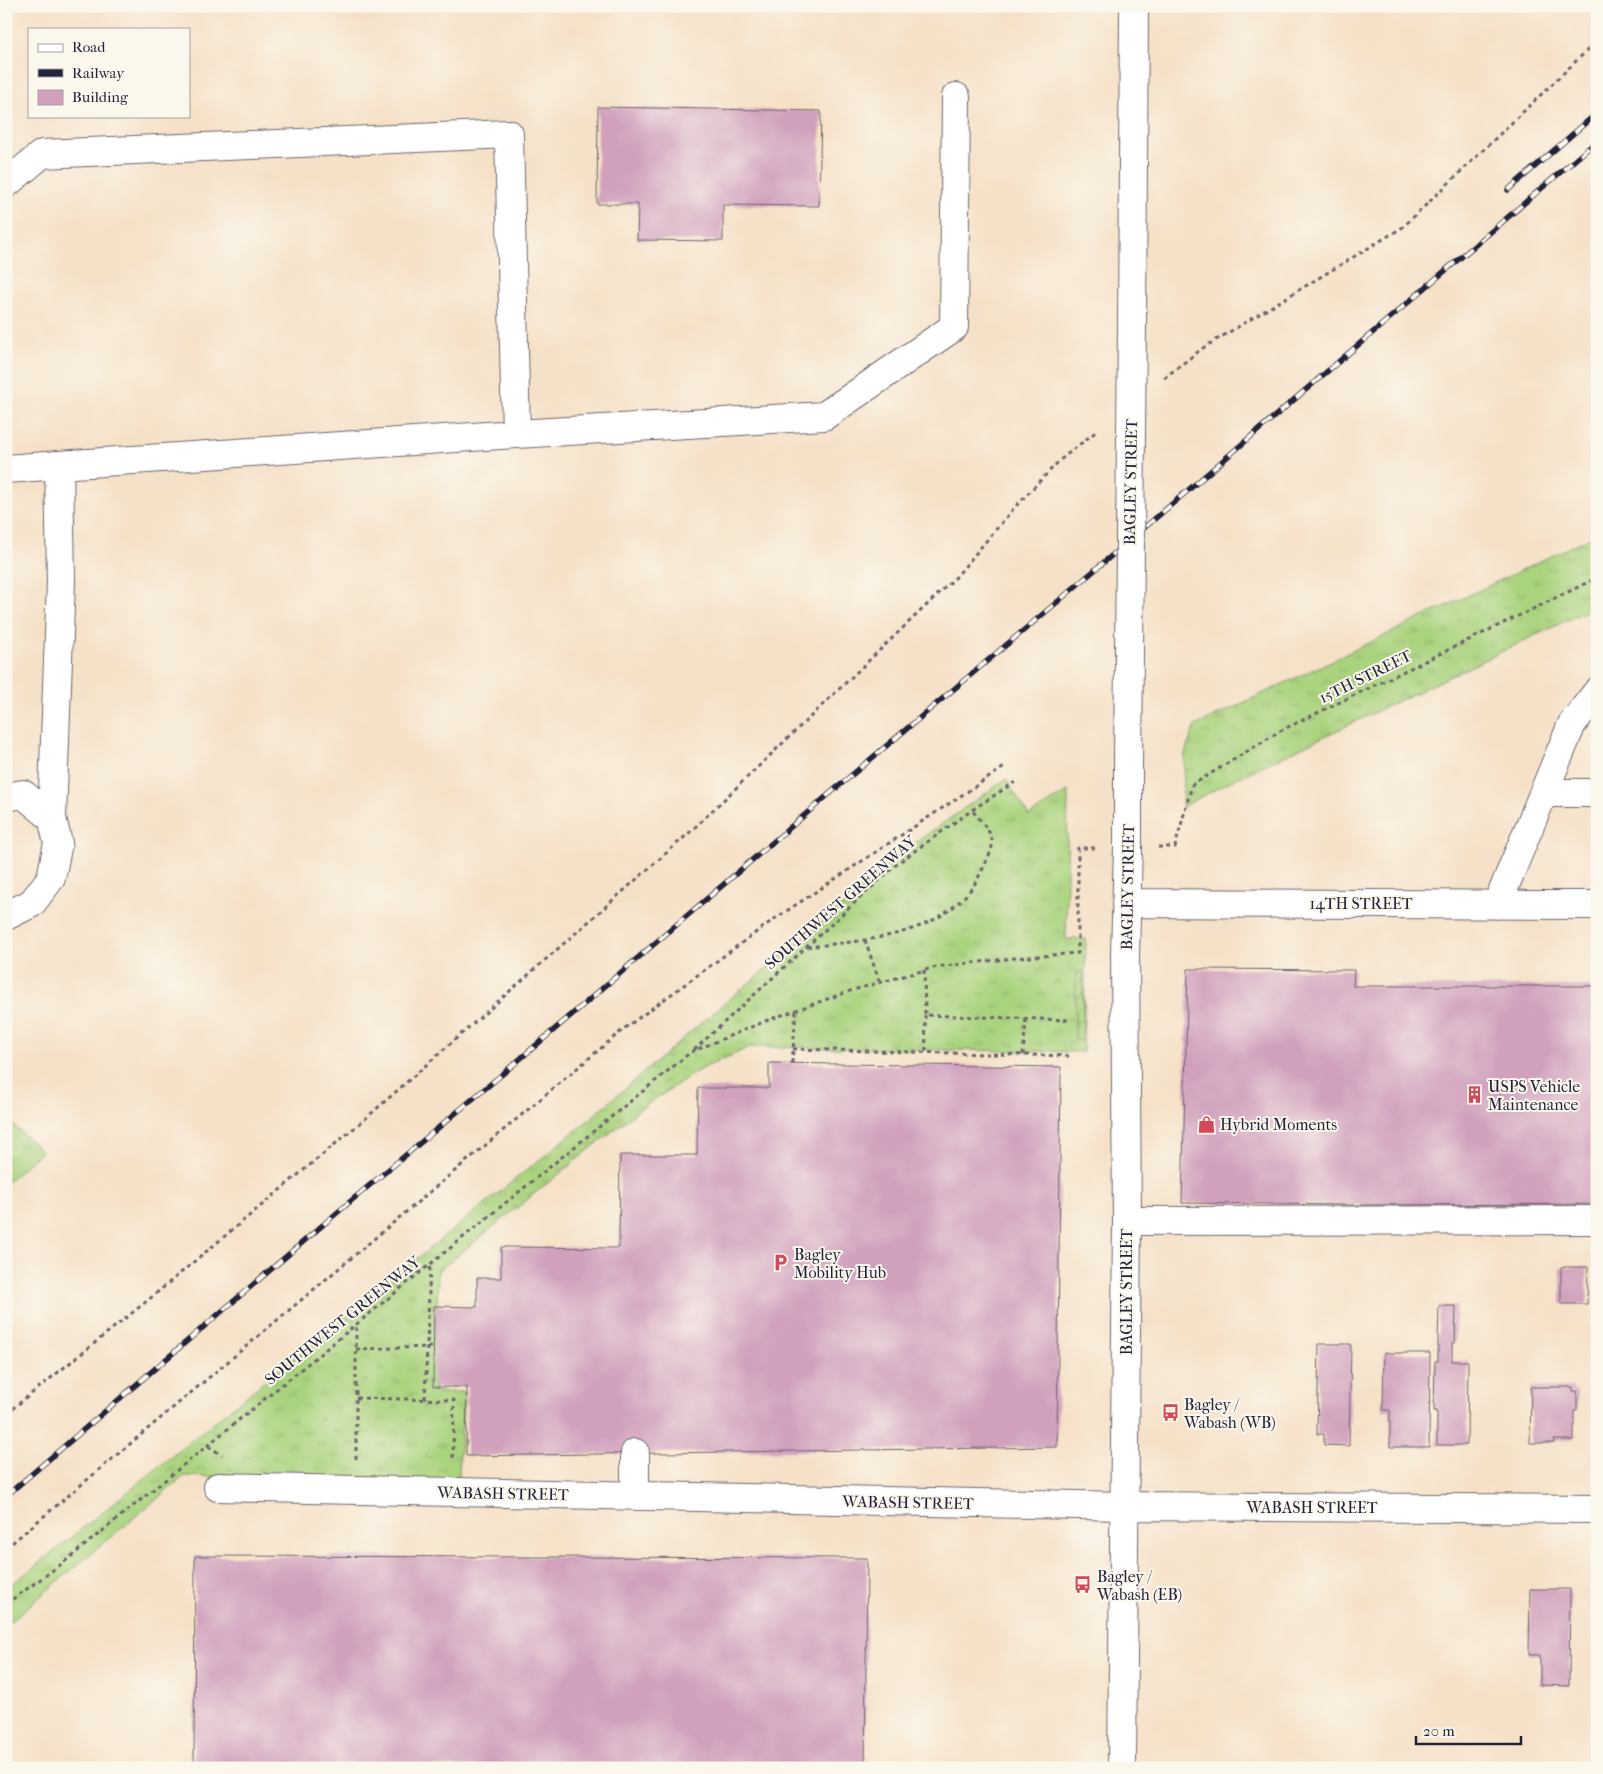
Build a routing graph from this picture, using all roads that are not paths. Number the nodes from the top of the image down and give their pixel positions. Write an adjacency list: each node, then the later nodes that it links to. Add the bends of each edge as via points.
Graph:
1 (1134, 6): 12 (street, BAGLEY STREET, bridge)
2 (956, 97): 4 (street, via 954,327 824,416)
3 (6, 184): 4 (street, via 42,154 509,134)
4 (516, 434): 5 (street)
5 (59, 465): 6 (street); 11 (street, via 61,581)
6 (6, 469)
7 (1597, 692): 8 (street, via 1572,724)
8 (1543, 793): 9 (street); 13 (street)
9 (1597, 793)
10 (6, 797): 11 (street, via 23,794)
11 (52, 818): 15 (street, via 58,842 51,878 32,903)
12 (1126, 902): 13 (street, 14TH STREET); 17 (street, BAGLEY STREET)
13 (1498, 904): 14 (street, 14TH STREET)
14 (1597, 905)
15 (6, 916)
16 (1597, 1220): 17 (street)
17 (1127, 1221): 21 (street, BAGLEY STREET)
18 (634, 1453): 20 (street)
19 (218, 1487): 20 (street, WABASH STREET)
20 (635, 1496): 21 (street, WABASH STREET)
21 (1124, 1506): 22 (street, WABASH STREET); 23 (street, BAGLEY STREET)
22 (1597, 1509)
23 (1122, 1768)

